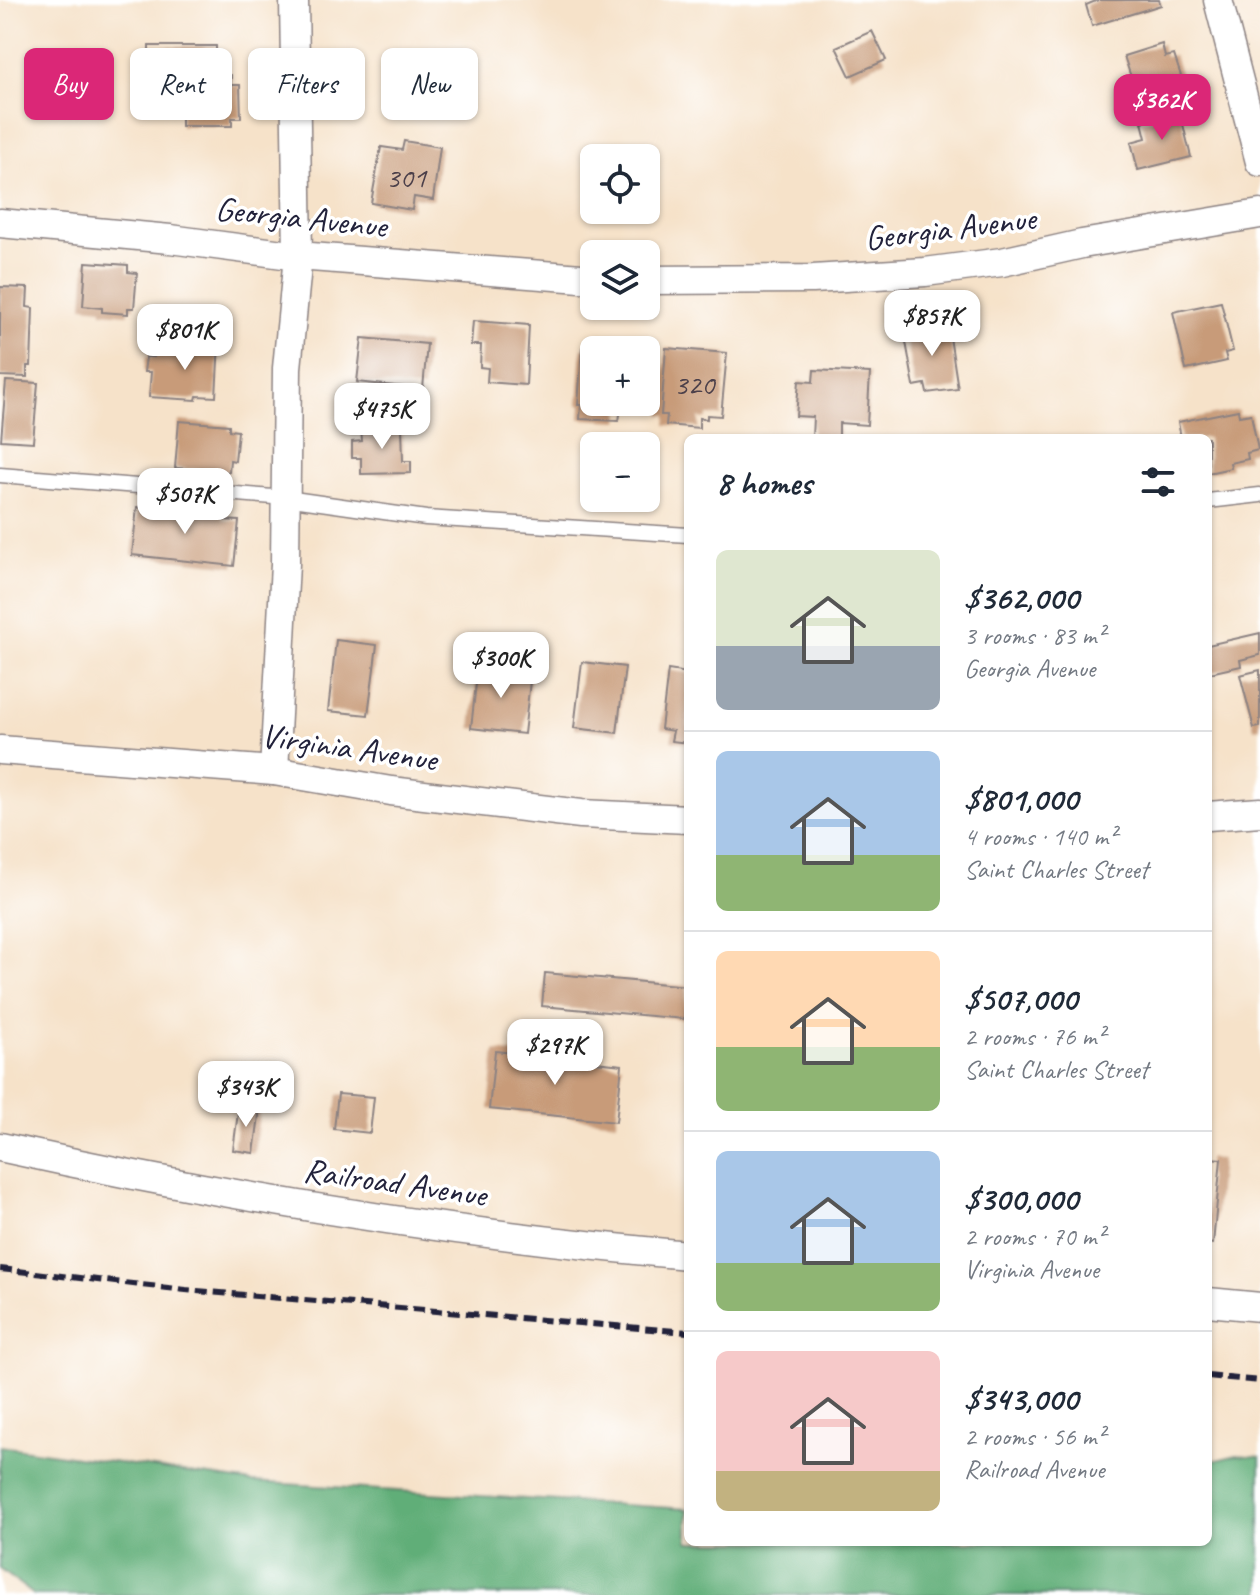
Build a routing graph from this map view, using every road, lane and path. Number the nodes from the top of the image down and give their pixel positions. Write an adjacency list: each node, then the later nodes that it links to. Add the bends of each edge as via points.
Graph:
1 (294, 0): 6 (street)
2 (1218, 0): 3 (street)
3 (1260, 162)
4 (1260, 214): 8 (street, Georgia Avenue, via 925,272)
5 (0, 223): 6 (street, Georgia Avenue)
6 (298, 256): 7 (street, Georgia Avenue); 11 (street, via 287,368)
7 (580, 278)
8 (660, 280)
9 (0, 475): 11 (lane)
10 (1260, 495): 12 (lane)
11 (286, 498): 13 (lane, via 426,518); 15 (street)
12 (1212, 501)
13 (684, 535)
14 (0, 750): 15 (street, Virginia Avenue)
15 (274, 771): 18 (street, Virginia Avenue, via 581,814)
16 (1260, 812): 17 (street)
17 (1212, 816)
18 (684, 819)
19 (0, 1147): 20 (street, Railroad Avenue, via 156,1181 375,1217)
20 (684, 1255)
21 (1212, 1302): 22 (street)
22 (1260, 1307)

